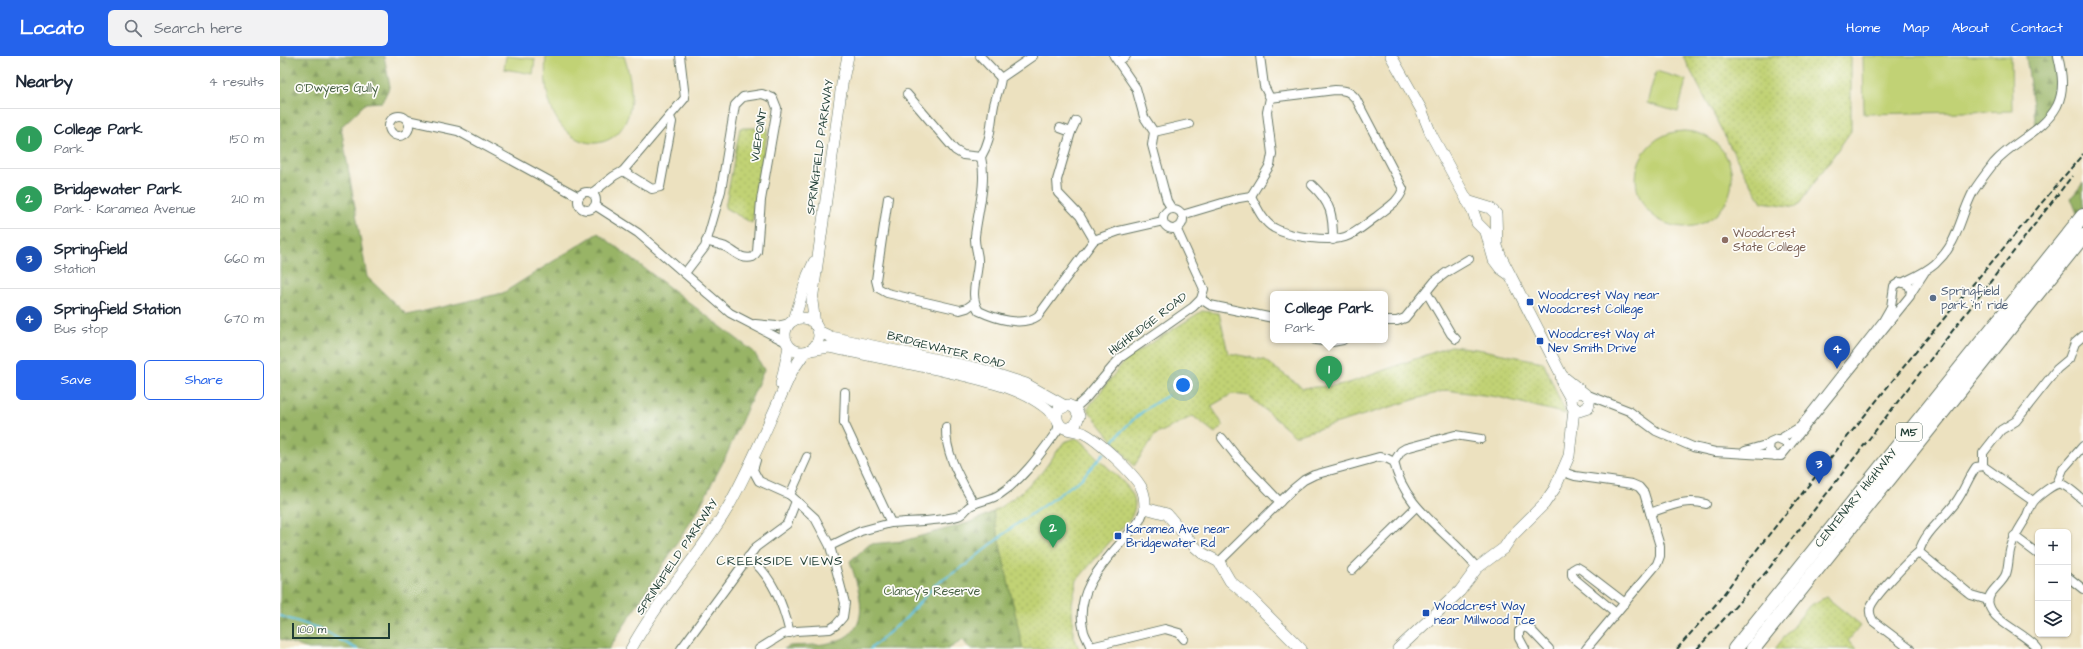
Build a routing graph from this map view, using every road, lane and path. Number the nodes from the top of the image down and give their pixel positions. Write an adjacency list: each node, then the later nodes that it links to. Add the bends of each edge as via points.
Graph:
1 (680, 56): 13 (street, via 685,98)
2 (848, 56): 44 (street, SPRINGFIELD PARKWAY)
3 (980, 56): 10 (street)
4 (1033, 56): 10 (street)
5 (1126, 56): 9 (street)
6 (1260, 56): 12 (street, via 1264,86)
7 (1391, 56): 29 (street)
8 (2058, 56): 46 (street, via 2062,84 2058,105 2052,115 1989,168 1973,193 1954,240 1935,264)
9 (1117, 59): 21 (street, via 1136,88 1144,118)
10 (1001, 78): 22 (street, via 994,104 989,144)
11 (907, 94): 22 (street, via 955,150 963,155)
12 (1270, 98): 26 (street, via 1270,165); 42 (street, via 1335,90 1345,90 1351,94 1403,188 1400,197 1358,230)
13 (670, 118): 23 (street); 23 (street, via 672,122 660,187 652,190)
14 (407, 120): 16 (street); 19 (street); 19 (street, via 397,116 389,125 395,135 402,135)
15 (1076, 121): 20 (street)
16 (429, 124): 19 (street); 27 (street, via 475,138)
17 (1189, 124): 21 (street)
18 (1060, 128): 20 (street)
19 (408, 131)
20 (1071, 132): 41 (street, via 1057,180 1058,193 1080,216)
21 (1154, 132): 32 (street, via 1152,145 1167,201)
22 (981, 157): 54 (street, via 984,171 975,237 979,262)
23 (624, 171): 25 (street)
24 (1312, 185): 42 (street, via 1326,198)
25 (592, 193): 27 (street, via 585,192); 30 (street, via 597,200)
26 (1251, 196): 33 (street); 42 (street, via 1265,220 1273,228 1317,240)
27 (579, 197): 30 (street, via 578,203 584,210 592,210)
28 (888, 198): 54 (street, via 876,280 878,288 887,293 960,310)
29 (1467, 201): 31 (street); 35 (street)
30 (596, 206): 47 (street, via 638,233)
31 (1486, 208): 35 (street, via 1479,211); 36 (street, via 1494,211)
32 (1172, 209): 33 (street); 37 (street, via 1165,213)
33 (1182, 215): 38 (street, via 1182,223)
34 (2083, 216): 124 (highway, CENTENARY HIGHWAY / M5)
35 (1476, 217): 39 (street)
36 (1496, 220): 39 (street, via 1491,227); 48 (street, via 1497,246)
37 (1163, 221): 38 (street, via 1168,227); 41 (street, via 1119,231)
38 (1176, 228): 53 (street, HIGHRIDGE ROAD, via 1204,289)
39 (1482, 228): 48 (street, via 1488,236 1494,260)
40 (2083, 236): 125 (highway, CENTENARY HIGHWAY / M5)
41 (1094, 240): 54 (street, via 1038,316 1031,321 1020,322 985,314 979,311)
42 (1333, 240)
43 (706, 241): 43 (street, VUEPOINT, via 721,191 735,105 743,97 768,95 776,102 777,114 761,200 757,252 753,257 746,258 723,246); 47 (street, VUEPOINT, via 697,259)
44 (820, 243): 57 (street, SPRINGFIELD PARKWAY); 59 (street, SPRINGFIELD PARKWAY, via 812,301)
45 (1469, 259): 50 (street, via 1447,272)
46 (1925, 272): 49 (street); 52 (street)
47 (685, 273): 58 (street, via 730,313)
48 (1510, 275): 64 (street)
49 (1904, 282): 51 (street, via 1894,286); 52 (street, via 1909,285)
50 (1427, 293): 56 (street, via 1405,318); 61 (street, via 1451,334)
51 (1893, 294): 52 (street, via 1897,299); 75 (street, via 1891,307 1883,322 1800,427)
52 (1909, 296): 81 (street)
53 (1201, 299): 55 (street, via 1210,304); 69 (street, HIGHRIDGE ROAD, via 1120,358)
54 (974, 303)
55 (1270, 317)
56 (1388, 321)
57 (792, 322): 58 (street, via 777,326); 59 (street, via 806,319); 62 (street, via 785,332)
58 (752, 324): 62 (street)
59 (817, 328): 63 (street, via 818,340); 69 (street, BRIDGEWATER ROAD, via 831,337 980,369 1026,384)
60 (2083, 336): 85 (street, via 2075,343 2069,359 2016,421 2001,430 1983,453)
61 (1456, 338)
62 (788, 345): 63 (street, via 795,351); 70 (street, SPRINGFIELD PARKWAY)
63 (808, 351): 70 (street, SPRINGFIELD PARKWAY, via 793,369); 71 (street, BRIDGEWATER ROAD, via 829,347 990,382 1034,400 1051,411)
64 (1561, 374): 66 (street); 68 (street, via 1562,383)
65 (845, 392): 99 (street, via 844,423)
66 (1585, 393): 67 (street); 68 (street, via 1590,403); 68 (street, via 1575,393)
67 (1606, 402): 68 (street); 80 (street, via 1629,410 1669,438 1700,449)
68 (1579, 407): 86 (street, via 1571,431 1569,456)
69 (1073, 410): 71 (street, via 1075,426); 71 (street, via 1058,410); 76 (street, BRIDGEWATER ROAD)
70 (773, 413): 79 (street, SPRINGFIELD PARKWAY)
71 (1061, 426): 76 (street, BRIDGEWATER ROAD, via 1084,433); 94 (street, via 1028,470 1001,493 987,501)
72 (946, 428): 94 (street, via 948,448)
73 (1222, 438): 93 (street)
74 (1481, 439): 84 (street, via 1455,435 1447,437 1406,448)
75 (1780, 439): 77 (street, via 1775,439); 81 (street, via 1785,443)
76 (1096, 441): 97 (street, BRIDGEWATER ROAD, via 1141,487)
77 (1769, 444): 80 (street, via 1754,450); 82 (street, via 1770,452)
78 (2083, 446): 88 (street, via 2063,469)
79 (755, 450): 87 (street, via 758,455 753,470); 89 (street, SPRINGFIELD PARKWAY)
80 (1732, 452): 82 (street)
81 (1785, 452): 82 (street, via 1781,456)
82 (1775, 456)
83 (807, 457): 90 (street)
84 (1394, 462): 93 (street, via 1379,457 1314,476 1304,480); 96 (street, via 1402,486)
85 (1983, 466): 92 (street); 102 (street, via 1976,467 1969,476 1956,501 1922,542)
86 (1563, 472): 98 (street, via 1632,484 1644,493); 106 (street, via 1544,504 1512,536 1504,548)
87 (759, 481): 89 (street, via 747,481); 90 (street)
88 (2058, 484): 91 (street); 92 (street, via 2054,484)
89 (736, 490): 116 (street, SPRINGFIELD PARKWAY, via 703,546)
90 (793, 498): 101 (street, via 815,518); 104 (street, via 784,527 761,542)
91 (2083, 500)
92 (2033, 501): 100 (street)
93 (1280, 502): 105 (street)
94 (974, 504): 99 (street, via 959,515)
95 (1706, 504): 98 (street, via 1685,501)
96 (1416, 507): 106 (street); 107 (street)
97 (1145, 508): 105 (street, via 1167,514 1193,545); 115 (street, via 1140,520 1087,586 1082,617 1084,632)
98 (1650, 513): 111 (street, via 1660,546 1660,556 1657,564)
99 (891, 523): 101 (street, via 861,531)
100 (2014, 536): 103 (street); 110 (street, via 2002,584)
101 (830, 546): 113 (street, via 845,603 843,617 830,628)
102 (1919, 552): 110 (street, via 1971,595); 126 (street, via 1909,559 1870,609 1873,621)
103 (2035, 552)
104 (748, 556): 113 (street, via 776,588); 117 (street)
105 (1219, 562): 119 (street, via 1230,581)
106 (1477, 568): 120 (street, via 1460,591)
107 (1352, 570)
108 (2071, 579): 109 (street)
109 (2083, 588)
110 (1988, 600): 127 (street, via 1994,613)
111 (1625, 603): 112 (street); 112 (street, via 1582,570 1577,567 1572,570 1575,579)
112 (1616, 613): 123 (street)
113 (790, 632): 118 (street)
114 (1184, 639): 115 (street, via 1179,633 1165,629)
115 (1091, 648)
116 (631, 649)
117 (681, 649)
118 (759, 649)
119 (1301, 649)
120 (1398, 649)
121 (1525, 649): 122 (street, via 1519,638 1519,631 1524,627 1531,630)
122 (1549, 649)
123 (1586, 649)
124 (1735, 649)
125 (1753, 649)
126 (1910, 649)
127 (2038, 649)

